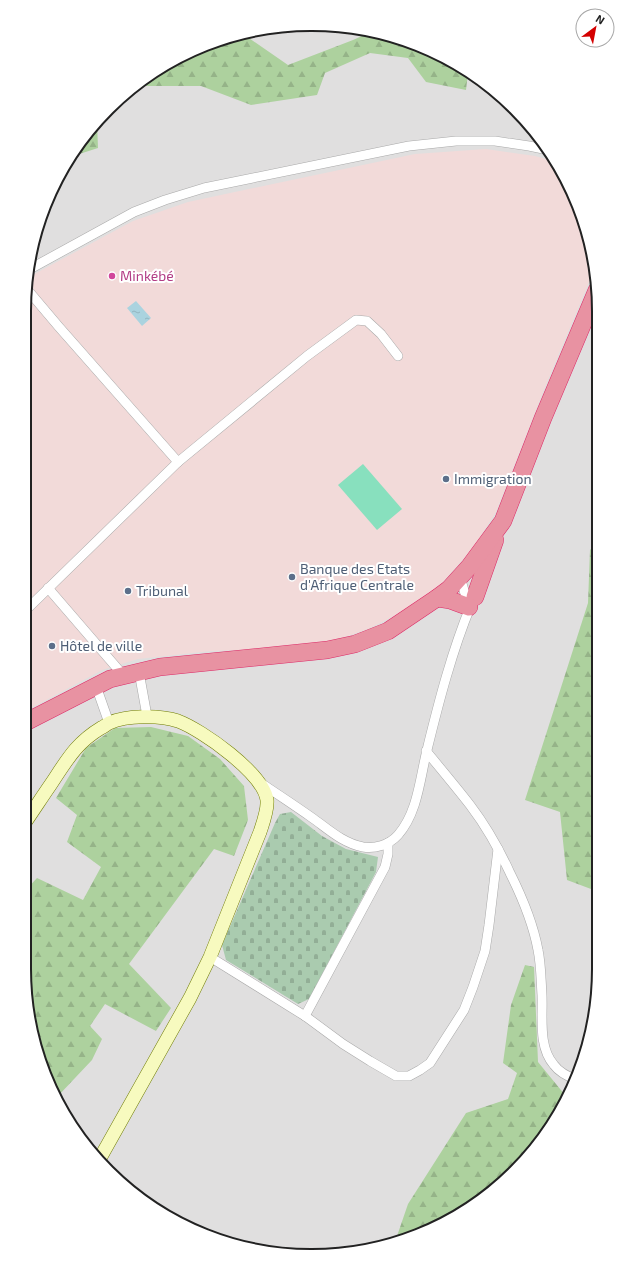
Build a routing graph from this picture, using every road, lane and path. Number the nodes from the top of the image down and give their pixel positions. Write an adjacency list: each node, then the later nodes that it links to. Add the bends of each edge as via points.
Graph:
1 (539, 148): 2 (street, via 495,141 417,145 204,188 134,212)
2 (34, 266)
3 (32, 295): 6 (street)
4 (592, 303): 7 (highway)
5 (398, 356): 6 (street, via 367,321 356,320 307,356)
6 (178, 462): 9 (street)
7 (502, 521): 8 (highway); 11 (highway)
8 (465, 572): 10 (highway); 11 (street); 11 (street, via 474,579)
9 (48, 588): 12 (street); 13 (street)
10 (437, 598): 11 (highway); 13 (highway, via 388,631 355,644 327,650 160,667)
11 (471, 604): 18 (street, via 447,674)
12 (31, 605)
13 (131, 674): 14 (highway, via 110,679); 15 (street)
14 (96, 686): 16 (highway); 17 (street)
15 (147, 716): 17 (street); 19 (street, via 178,721 198,730 233,756)
16 (31, 719)
17 (109, 723): 20 (street, via 73,751)
18 (426, 751): 21 (street, via 416,798 408,820 398,835); 22 (street, via 470,806)
19 (258, 781): 21 (street, via 352,844 376,848); 23 (street, via 267,800 264,819)
20 (31, 814)
21 (388, 843): 24 (street, via 385,867)
22 (498, 849): 24 (street, via 489,925 473,987 464,1010 430,1063 409,1076 396,1076 343,1044); 25 (street, via 523,900 539,950 544,1044 554,1066)
23 (210, 957): 24 (street); 26 (street, via 190,998)
24 (305, 1016)
25 (570, 1077)
26 (102, 1154)

